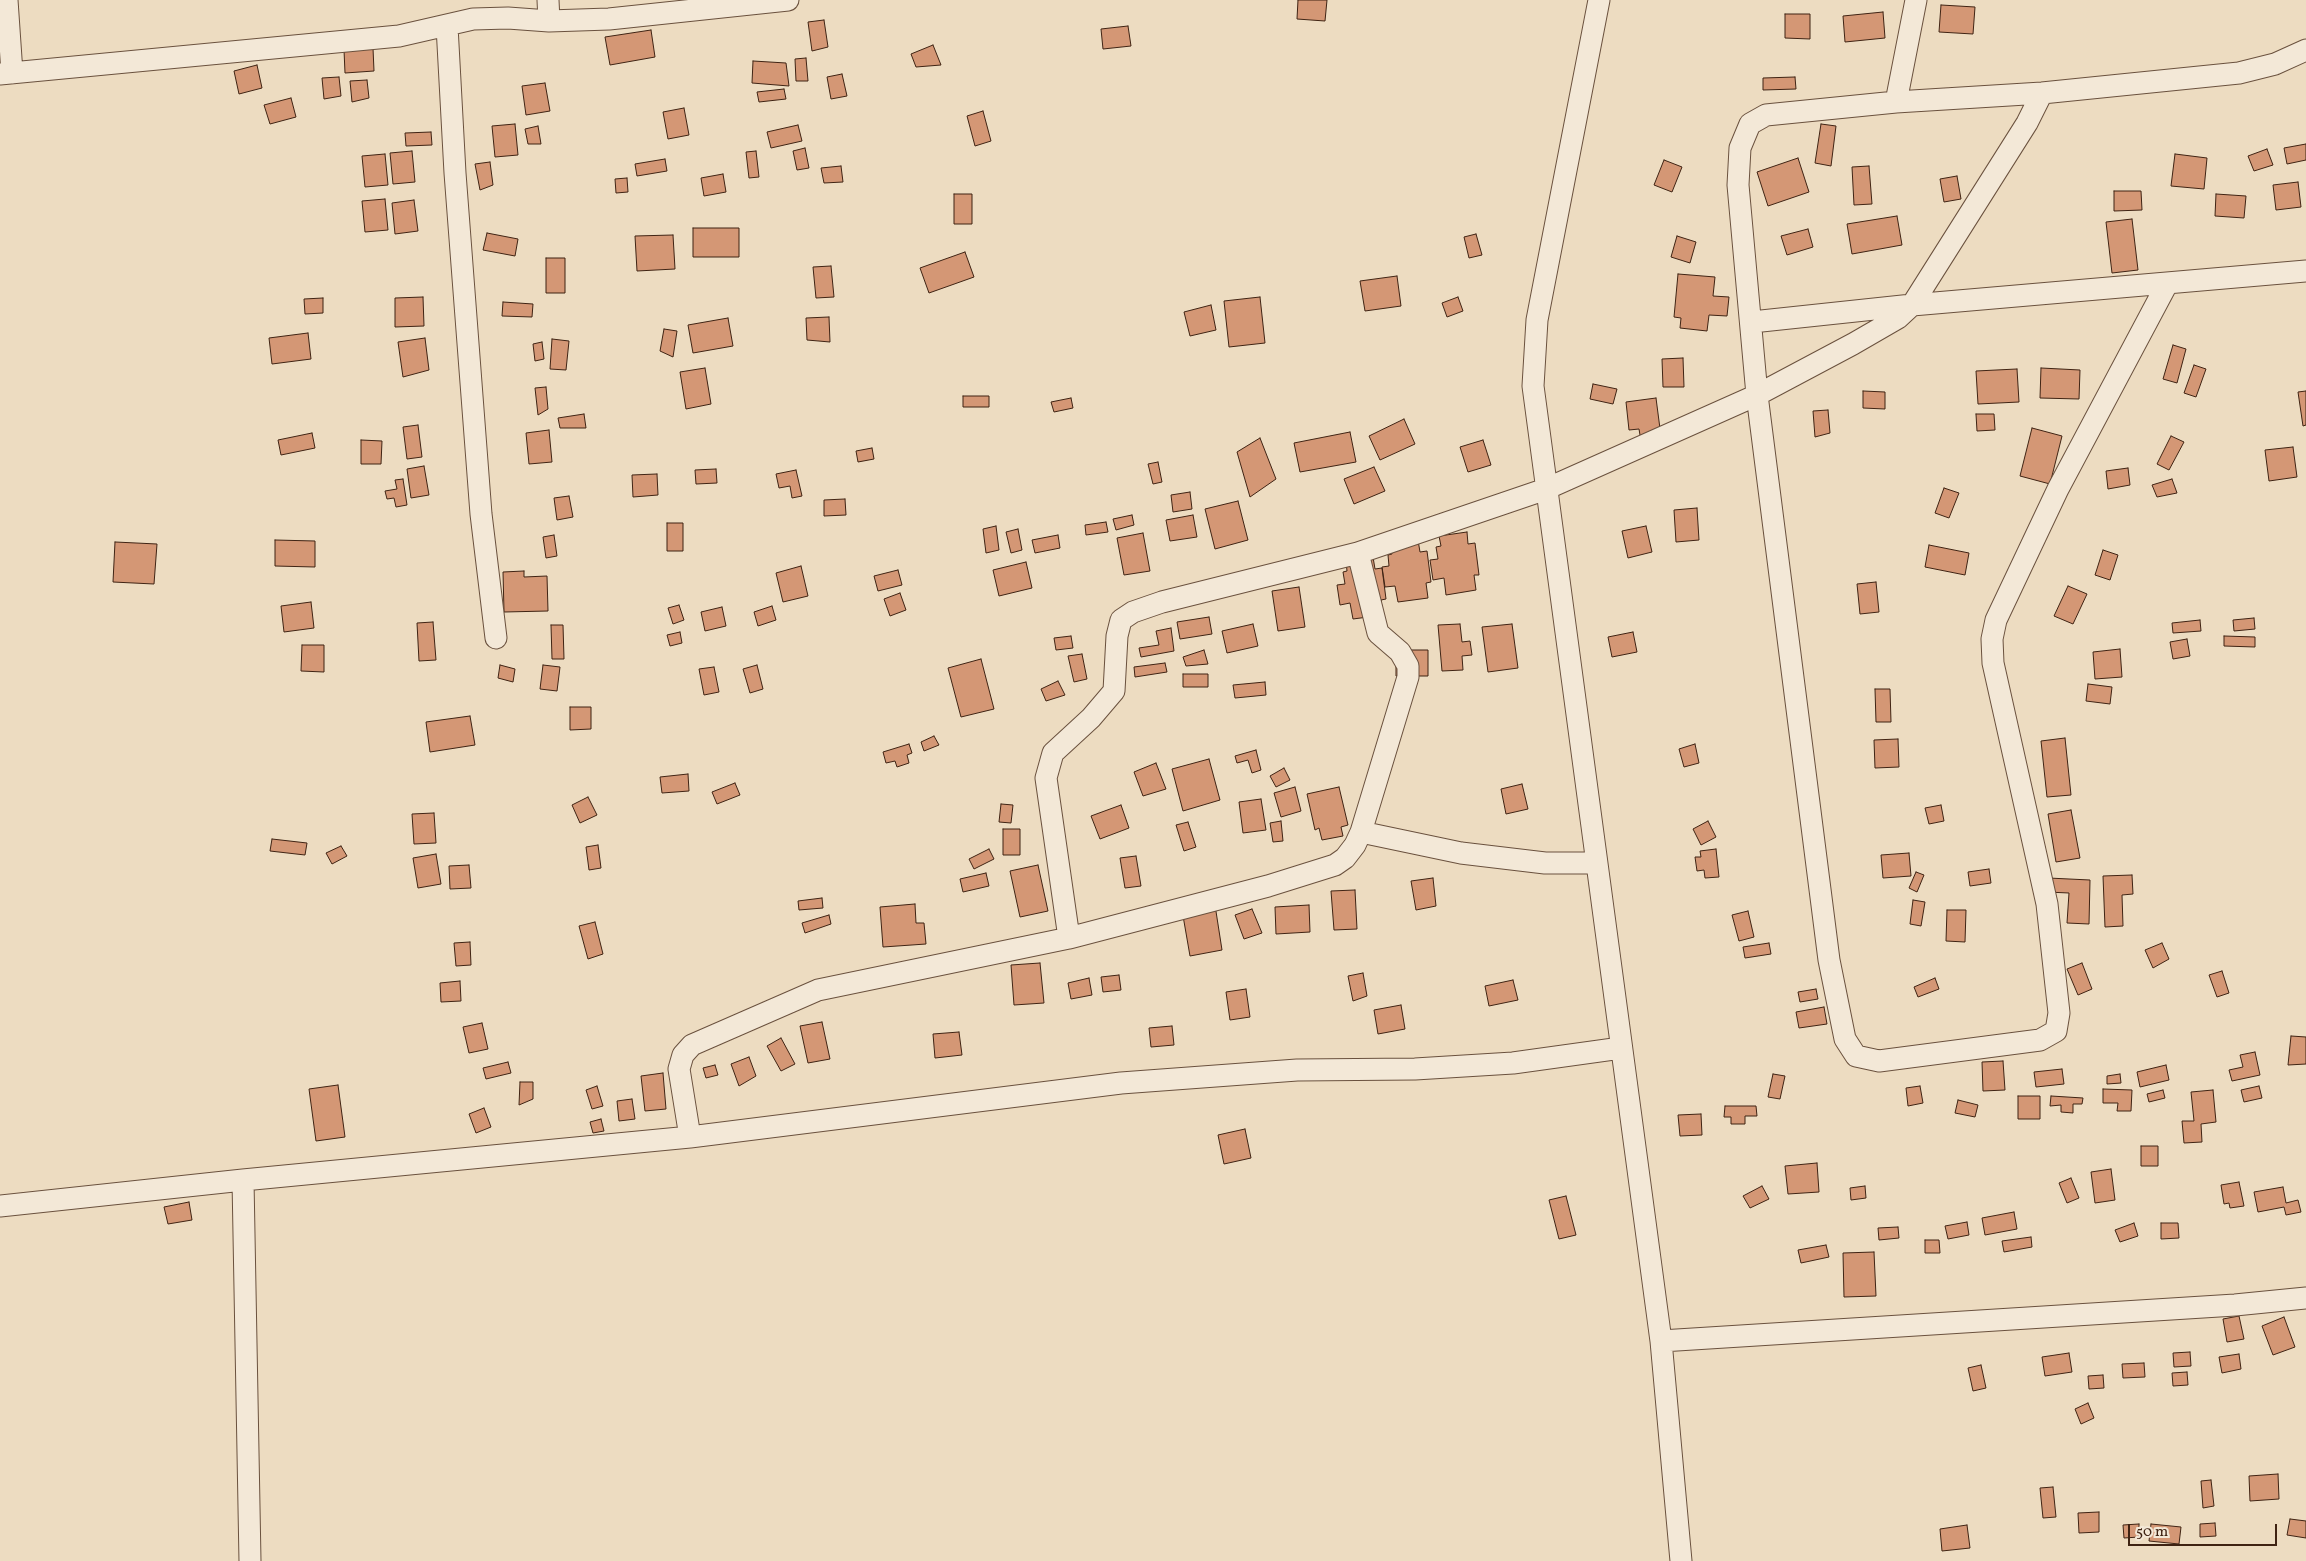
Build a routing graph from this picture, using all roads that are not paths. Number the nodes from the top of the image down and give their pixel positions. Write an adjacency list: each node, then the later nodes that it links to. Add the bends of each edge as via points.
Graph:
1 (7, 0): 10 (street)
2 (548, 0): 7 (street)
3 (788, 0): 6 (street)
4 (1599, 0): 18 (street, via 1537,320 1533,386)
5 (1916, 0): 12 (street)
6 (706, 4): 7 (street, via 609,19)
7 (549, 21): 8 (street, via 473,19)
8 (447, 26): 10 (street, via 399,36); 20 (street, via 481,514)
9 (2306, 50): 11 (street, via 2275,64 2239,72)
10 (6, 73)
11 (2042, 93): 12 (street); 15 (street, via 2027,123)
12 (1896, 102): 16 (street, via 1766,115 1750,124 1740,148 1738,185)
13 (2306, 271): 14 (street)
14 (2167, 284): 15 (street); 17 (street, via 2058,489 1996,620 1992,639 1993,663 2048,913 2059,1014 2056,1031 2040,1040 1879,1061 1856,1056 1845,1039 1828,960)
15 (1912, 305): 16 (street); 17 (street, via 1898,318)
16 (1752, 322): 17 (street)
17 (1757, 395): 18 (street)
18 (1546, 489): 19 (street); 22 (street)
19 (1358, 552): 21 (street, via 1378,633 1400,652 1408,666 1408,677); 23 (street, via 1162,602 1133,612 1121,620 1114,692 1053,753 1046,778)
20 (496, 638)
21 (1361, 832): 22 (street, via 1461,853 1545,862); 23 (street, via 1345,858 1335,865 1268,886)
22 (1596, 863): 24 (street)
23 (1069, 938): 25 (street, via 818,990 692,1044 683,1055 679,1069)
24 (1621, 1048): 25 (street, via 1513,1063 1415,1069 1297,1070 1121,1083); 29 (street)
25 (690, 1138): 26 (street)
26 (243, 1180): 27 (street); 30 (street)
27 (0, 1206)
28 (2306, 1298): 29 (street)
29 (1661, 1341): 31 (street)
30 (250, 1561)
31 (1681, 1561)

